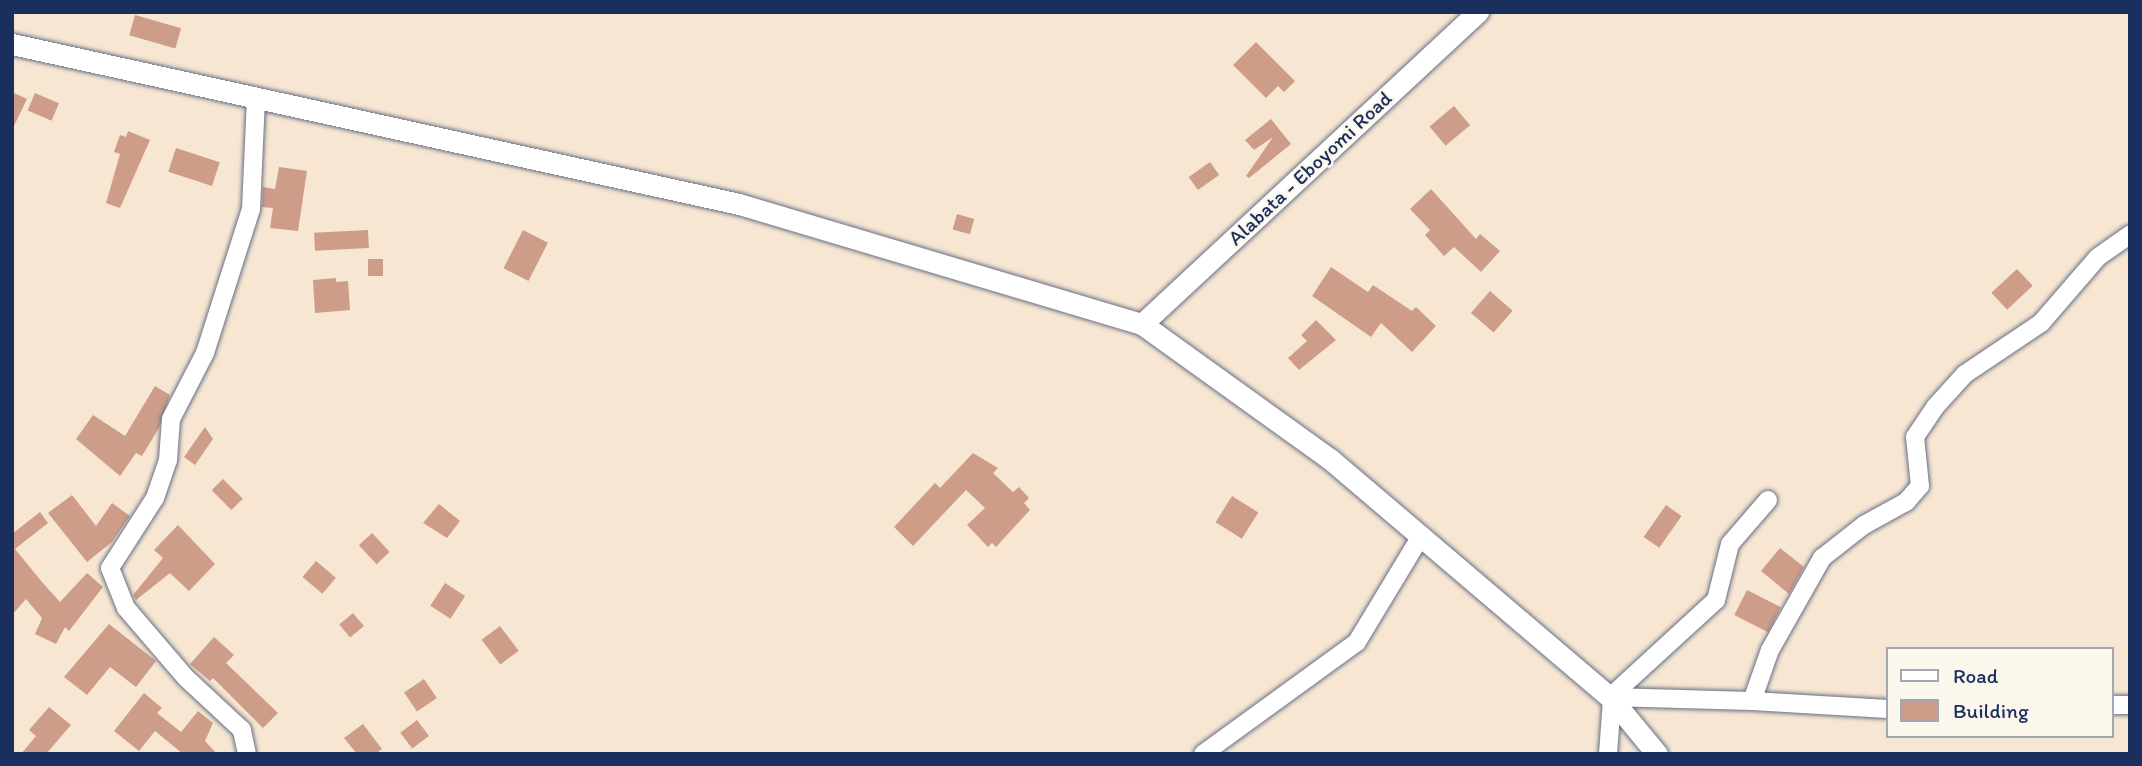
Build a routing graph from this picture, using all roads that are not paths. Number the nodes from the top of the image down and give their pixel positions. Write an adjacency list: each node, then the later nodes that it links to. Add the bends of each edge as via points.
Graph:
1 (1478, 12): 5 (main road, Alabata - Eboyomi Road)
2 (12, 44): 3 (main road)
3 (256, 98): 5 (main road, via 739,204); 11 (street, via 251,209 205,353 171,419 168,460 155,498 110,568 126,608 186,678 242,730)
4 (2130, 236): 9 (street, via 2098,257 2041,323 1965,374 1936,406 1915,437 1920,486 1906,502 1864,525 1822,558 1770,650)
5 (1142, 324): 7 (main road, via 1330,460)
6 (1768, 500): 8 (street, via 1730,544 1716,600)
7 (1420, 536): 8 (main road); 12 (street, via 1357,642)
8 (1611, 699): 9 (street); 13 (street); 14 (main road)
9 (1752, 701): 10 (street)
10 (1886, 709)
11 (247, 754)
12 (1203, 754)
13 (1608, 754)
14 (1657, 754)

